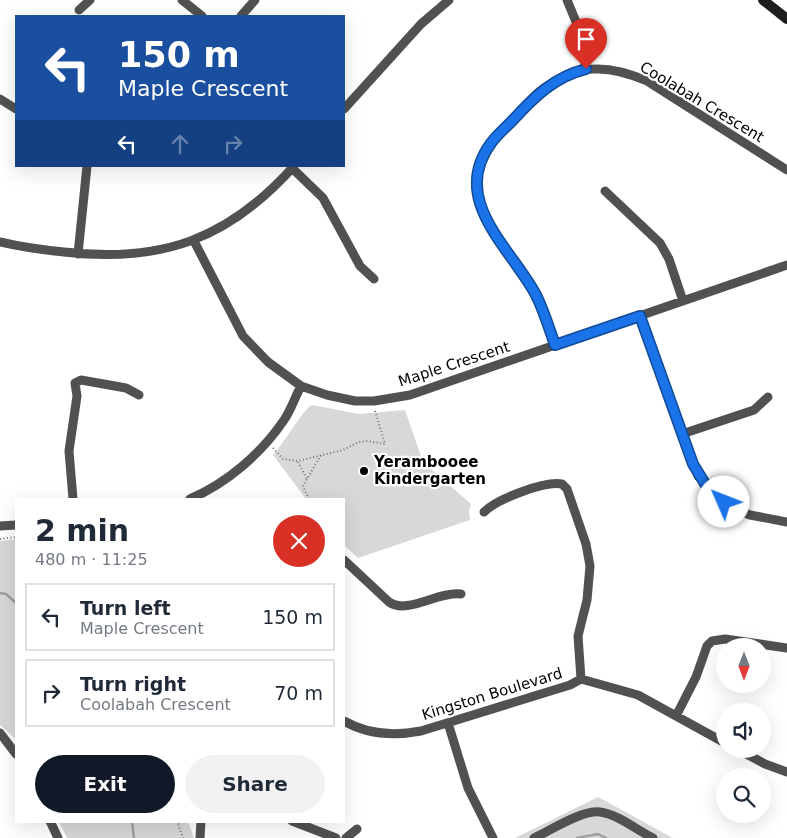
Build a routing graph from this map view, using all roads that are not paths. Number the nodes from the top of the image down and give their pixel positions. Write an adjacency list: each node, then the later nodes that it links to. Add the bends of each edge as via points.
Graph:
1 (90, 0): 7 (street)
2 (182, 0): 8 (street)
3 (255, 0): 9 (street)
4 (450, 0): 14 (street, via 415,31)
5 (566, 0): 11 (street, via 579,29)
6 (763, 0): 10 (street)
7 (79, 10)
8 (201, 15)
9 (241, 15)
10 (787, 19)
11 (586, 69): 17 (street, Coolabah Crescent, via 613,69 647,81); 26 (street, Coolabah Crescent, via 560,78 539,92 491,143 482,158 476,185 482,212 536,294)
12 (0, 99): 13 (street)
13 (15, 108)
14 (345, 108)
15 (87, 167): 21 (street)
16 (293, 167): 19 (street, via 265,198); 23 (street, via 323,198 360,266)
17 (787, 170)
18 (605, 190): 24 (street, via 660,243 669,259)
19 (194, 241): 21 (street, via 134,254); 27 (street, Maple Crescent, via 243,336 268,362)
20 (0, 242): 21 (street)
21 (78, 254)
22 (787, 265): 24 (street, Maple Crescent)
23 (374, 279)
24 (682, 301): 25 (street, Maple Crescent)
25 (640, 316): 26 (street, Maple Crescent); 30 (street)
26 (555, 345): 27 (street, Maple Crescent, via 410,395 374,401 327,396)
27 (301, 386): 31 (street, via 284,420 267,441)
28 (139, 395): 32 (street, via 126,388 81,380 75,383 77,396 69,451)
29 (768, 397): 30 (street, via 754,410)
30 (682, 434): 35 (street, via 698,476 724,502 750,515)
31 (208, 495): 33 (street)
32 (73, 498)
33 (194, 498)
34 (484, 512): 41 (street, via 497,502 548,484 562,484 567,489 590,566 587,600 578,636)
35 (787, 522)
36 (15, 525): 37 (street)
37 (0, 526)
38 (345, 561): 39 (street, via 398,607 444,594)
39 (461, 594)
40 (787, 648): 42 (street, via 725,639 712,641)
41 (581, 679): 42 (street, Kingston Boulevard, via 638,695); 44 (street, Kingston Boulevard)
42 (676, 716): 46 (street, Kingston Boulevard)
43 (345, 720): 44 (street, Kingston Boulevard, via 363,729 388,734 421,731)
44 (448, 723): 58 (street, via 468,788)
45 (0, 733): 47 (street)
46 (716, 738)
47 (15, 753)
48 (754, 758): 49 (street)
49 (787, 772)
50 (51, 823): 54 (street)
51 (201, 823): 55 (street)
52 (297, 823): 56 (street)
53 (357, 829): 57 (street)
54 (58, 838)
55 (200, 838)
56 (336, 838)
57 (346, 838)
58 (493, 838)
59 (534, 838): 60 (street, via 584,814 598,812 610,815)
60 (652, 838)

